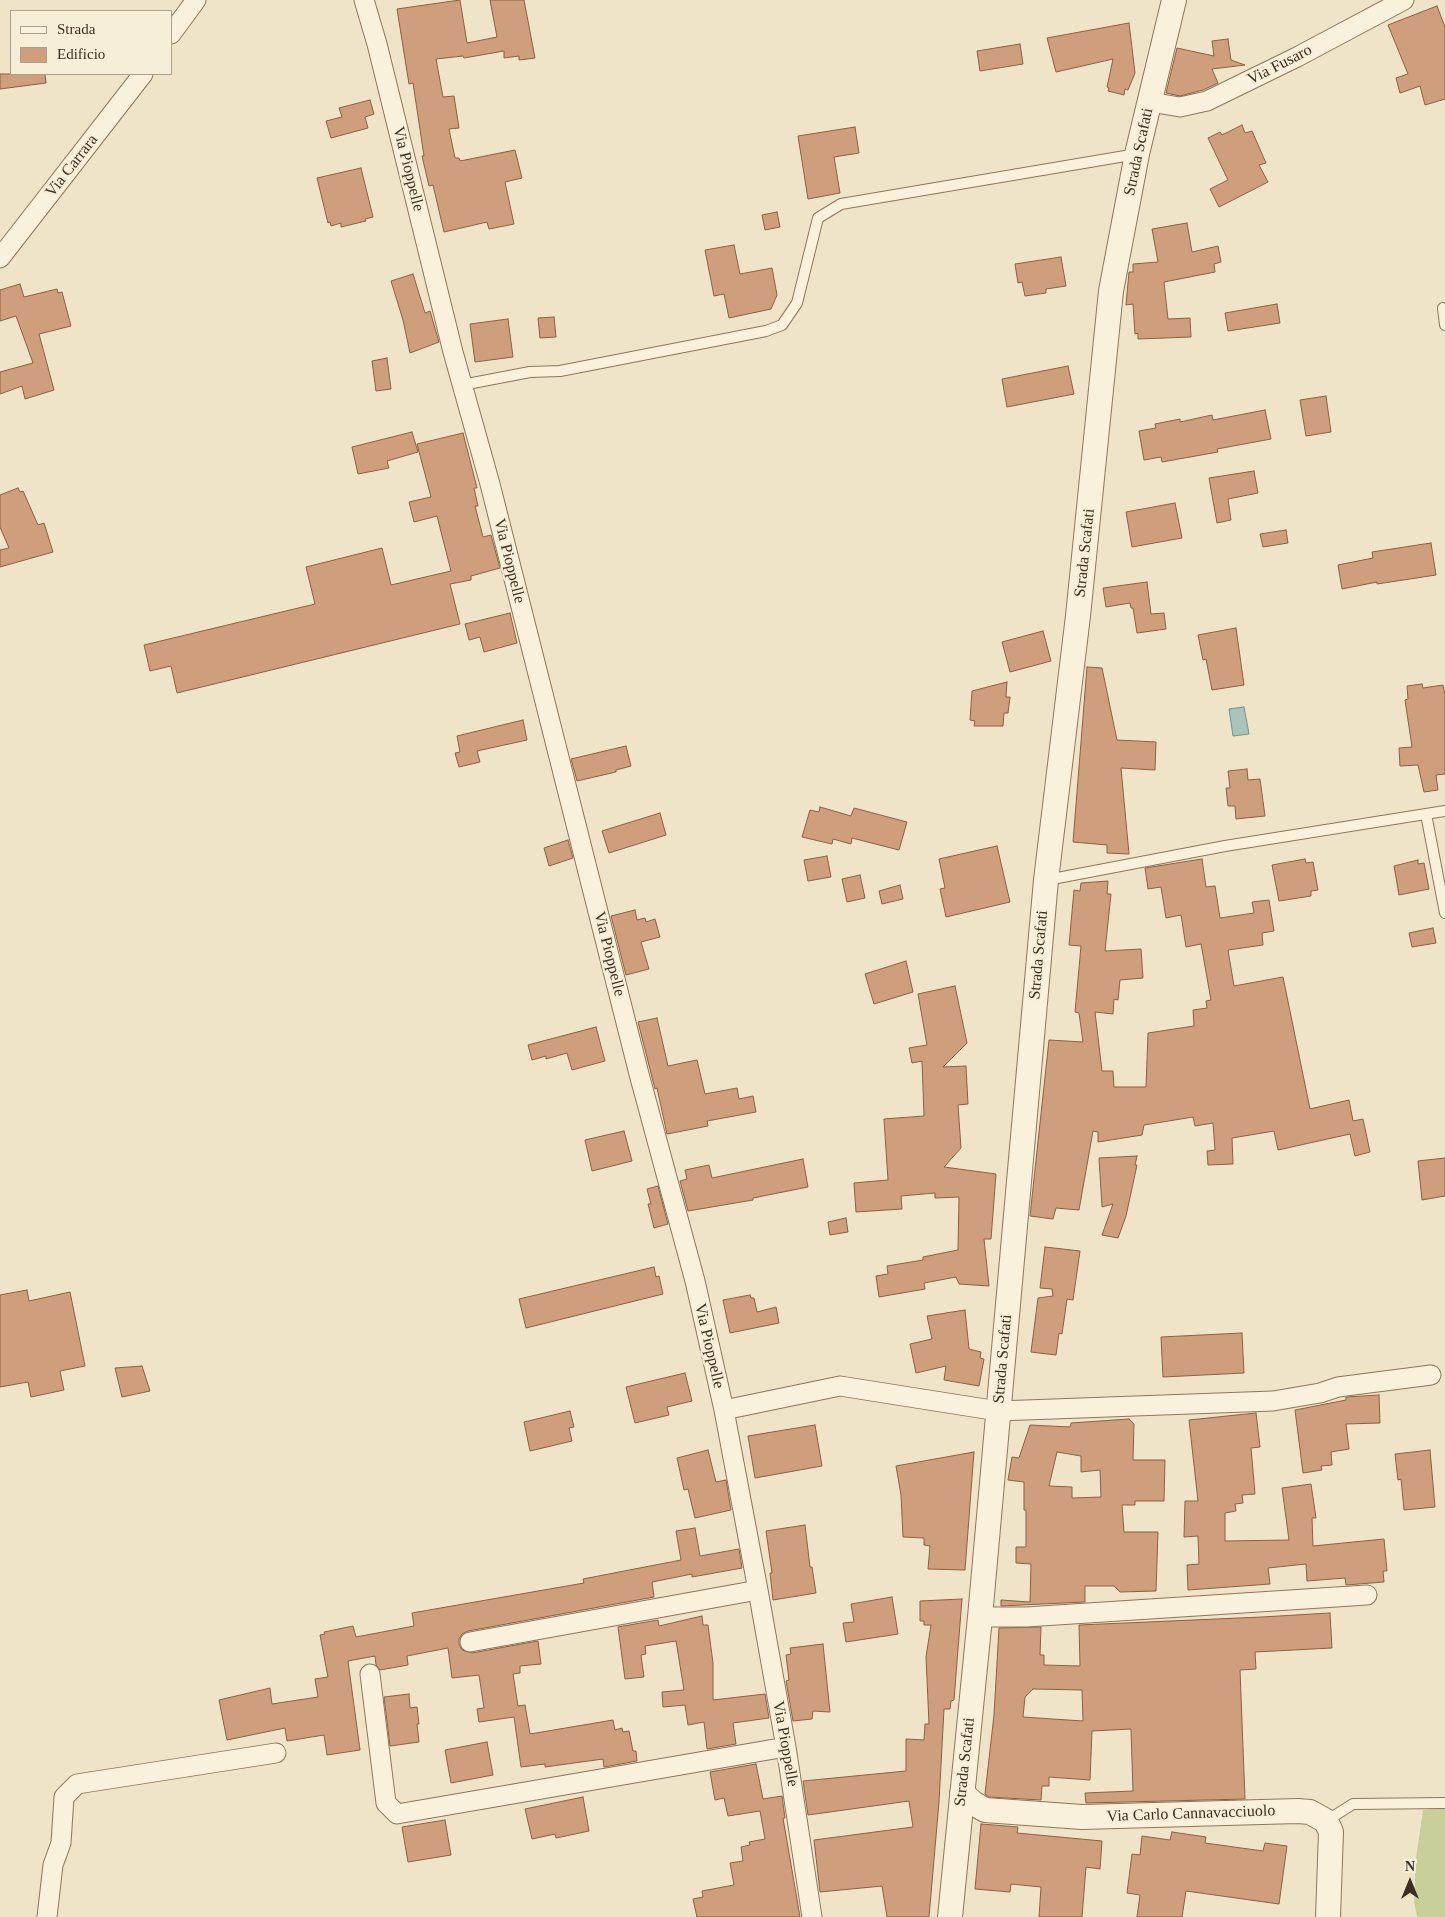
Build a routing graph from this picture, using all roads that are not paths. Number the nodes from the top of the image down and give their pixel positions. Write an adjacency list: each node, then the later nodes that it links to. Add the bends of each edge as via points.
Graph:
1 (196, 0): 5 (street)
2 (364, 0): 12 (street, Via Pioppelle, via 378,44)
3 (1174, 0): 7 (street, Strada Scafati)
4 (1404, 0): 7 (street, Via Fusaro, via 1207,101 1180,107)
5 (172, 33)
6 (142, 75): 9 (street, Via Carrara)
7 (1150, 102): 8 (street, Strada Scafati)
8 (1136, 154): 12 (lane, via 841,204 818,218 797,303 782,325 766,331 560,371 530,372); 15 (street, Strada Scafati, via 1111,291 1078,616)
9 (0, 258)
10 (1443, 308): 11 (lane)
11 (1445, 325)
12 (462, 385): 18 (street, Via Pioppelle, via 680,1223)
13 (1445, 810): 14 (lane)
14 (1426, 814): 15 (lane, via 1225,846); 16 (lane)
15 (1046, 880): 19 (street, Strada Scafati)
16 (1445, 913)
17 (1431, 1375): 19 (street, via 1338,1387 1273,1401)
18 (724, 1410): 19 (street, via 840,1386); 20 (street, Via Pioppelle)
19 (998, 1411): 22 (street, Strada Scafati)
20 (758, 1590): 23 (street); 25 (street, Via Pioppelle)
21 (1367, 1595): 22 (street, via 1026,1618)
22 (980, 1617): 27 (street, Strada Scafati)
23 (470, 1642)
24 (370, 1674): 25 (street, via 386,1803 397,1814)
25 (786, 1747): 31 (street, Via Pioppelle)
26 (276, 1752): 30 (street, via 77,1784 64,1797 61,1843 53,1865)
27 (962, 1793): 29 (street, Via Carlo Cannavacciuolo, via 985,1810 1072,1816 1298,1811 1310,1812); 32 (street, Strada Scafati)
28 (1445, 1802): 29 (lane, via 1353,1804)
29 (1326, 1821): 33 (street, via 1331,1832)
30 (47, 1917)
31 (812, 1917)
32 (950, 1917)
33 (1328, 1917)

